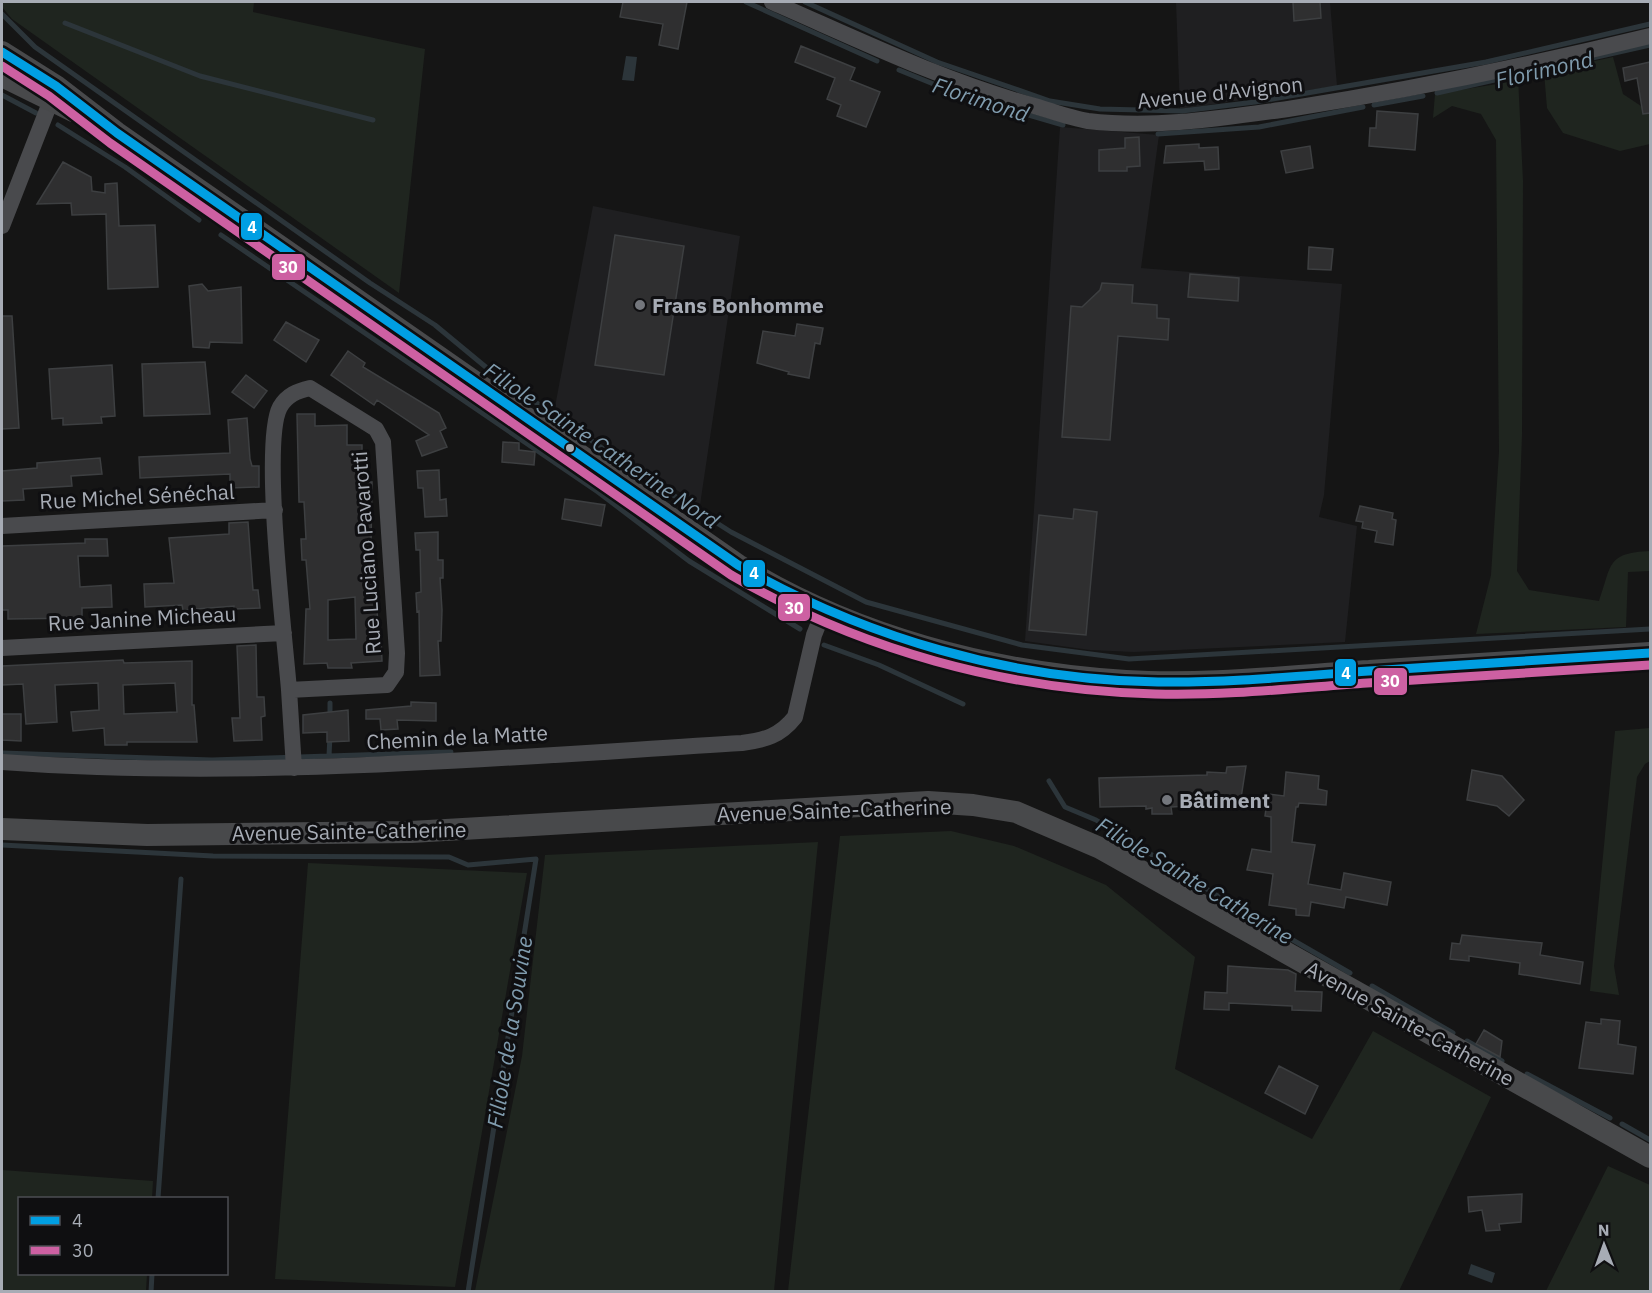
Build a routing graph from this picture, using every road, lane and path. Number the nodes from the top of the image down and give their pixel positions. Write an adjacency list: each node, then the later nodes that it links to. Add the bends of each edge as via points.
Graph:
1 (772, 2): 2 (street, Avenue d'Avignon, via 1001,97 1086,121 1148,124 1227,118 1369,97)
2 (1650, 36)
3 (2, 52): 5 (main road)
4 (2, 76): 5 (main road)
5 (54, 94): 6 (street); 9 (main road, via 117,133 709,546 769,585)
6 (2, 226)
7 (275, 510): 8 (street, Rue Michel Sénéchal); 10 (street, Rue Luciano Pavarotti); 13 (street, Rue Luciano Pavarotti, via 273,432 280,407 294,392 310,388 376,429 383,442 396,672 387,685)
8 (2, 526)
9 (824, 610): 12 (main road, via 934,649 1046,672 1127,681 1224,680); 15 (street, Chemin de la Matte, via 814,635 795,717 770,739)
10 (284, 633): 11 (street, Rue Janine Micheau); 13 (street, Rue Luciano Pavarotti)
11 (2, 648)
12 (1650, 652)
13 (289, 690): 15 (street, Rue Luciano Pavarotti)
14 (2, 762): 15 (street, Chemin de la Matte, via 169,769)
15 (294, 768)
16 (2, 829): 17 (main road, Avenue Sainte-Catherine, via 147,834 411,832 928,802 1016,813 1100,848)
17 (1650, 1157)

